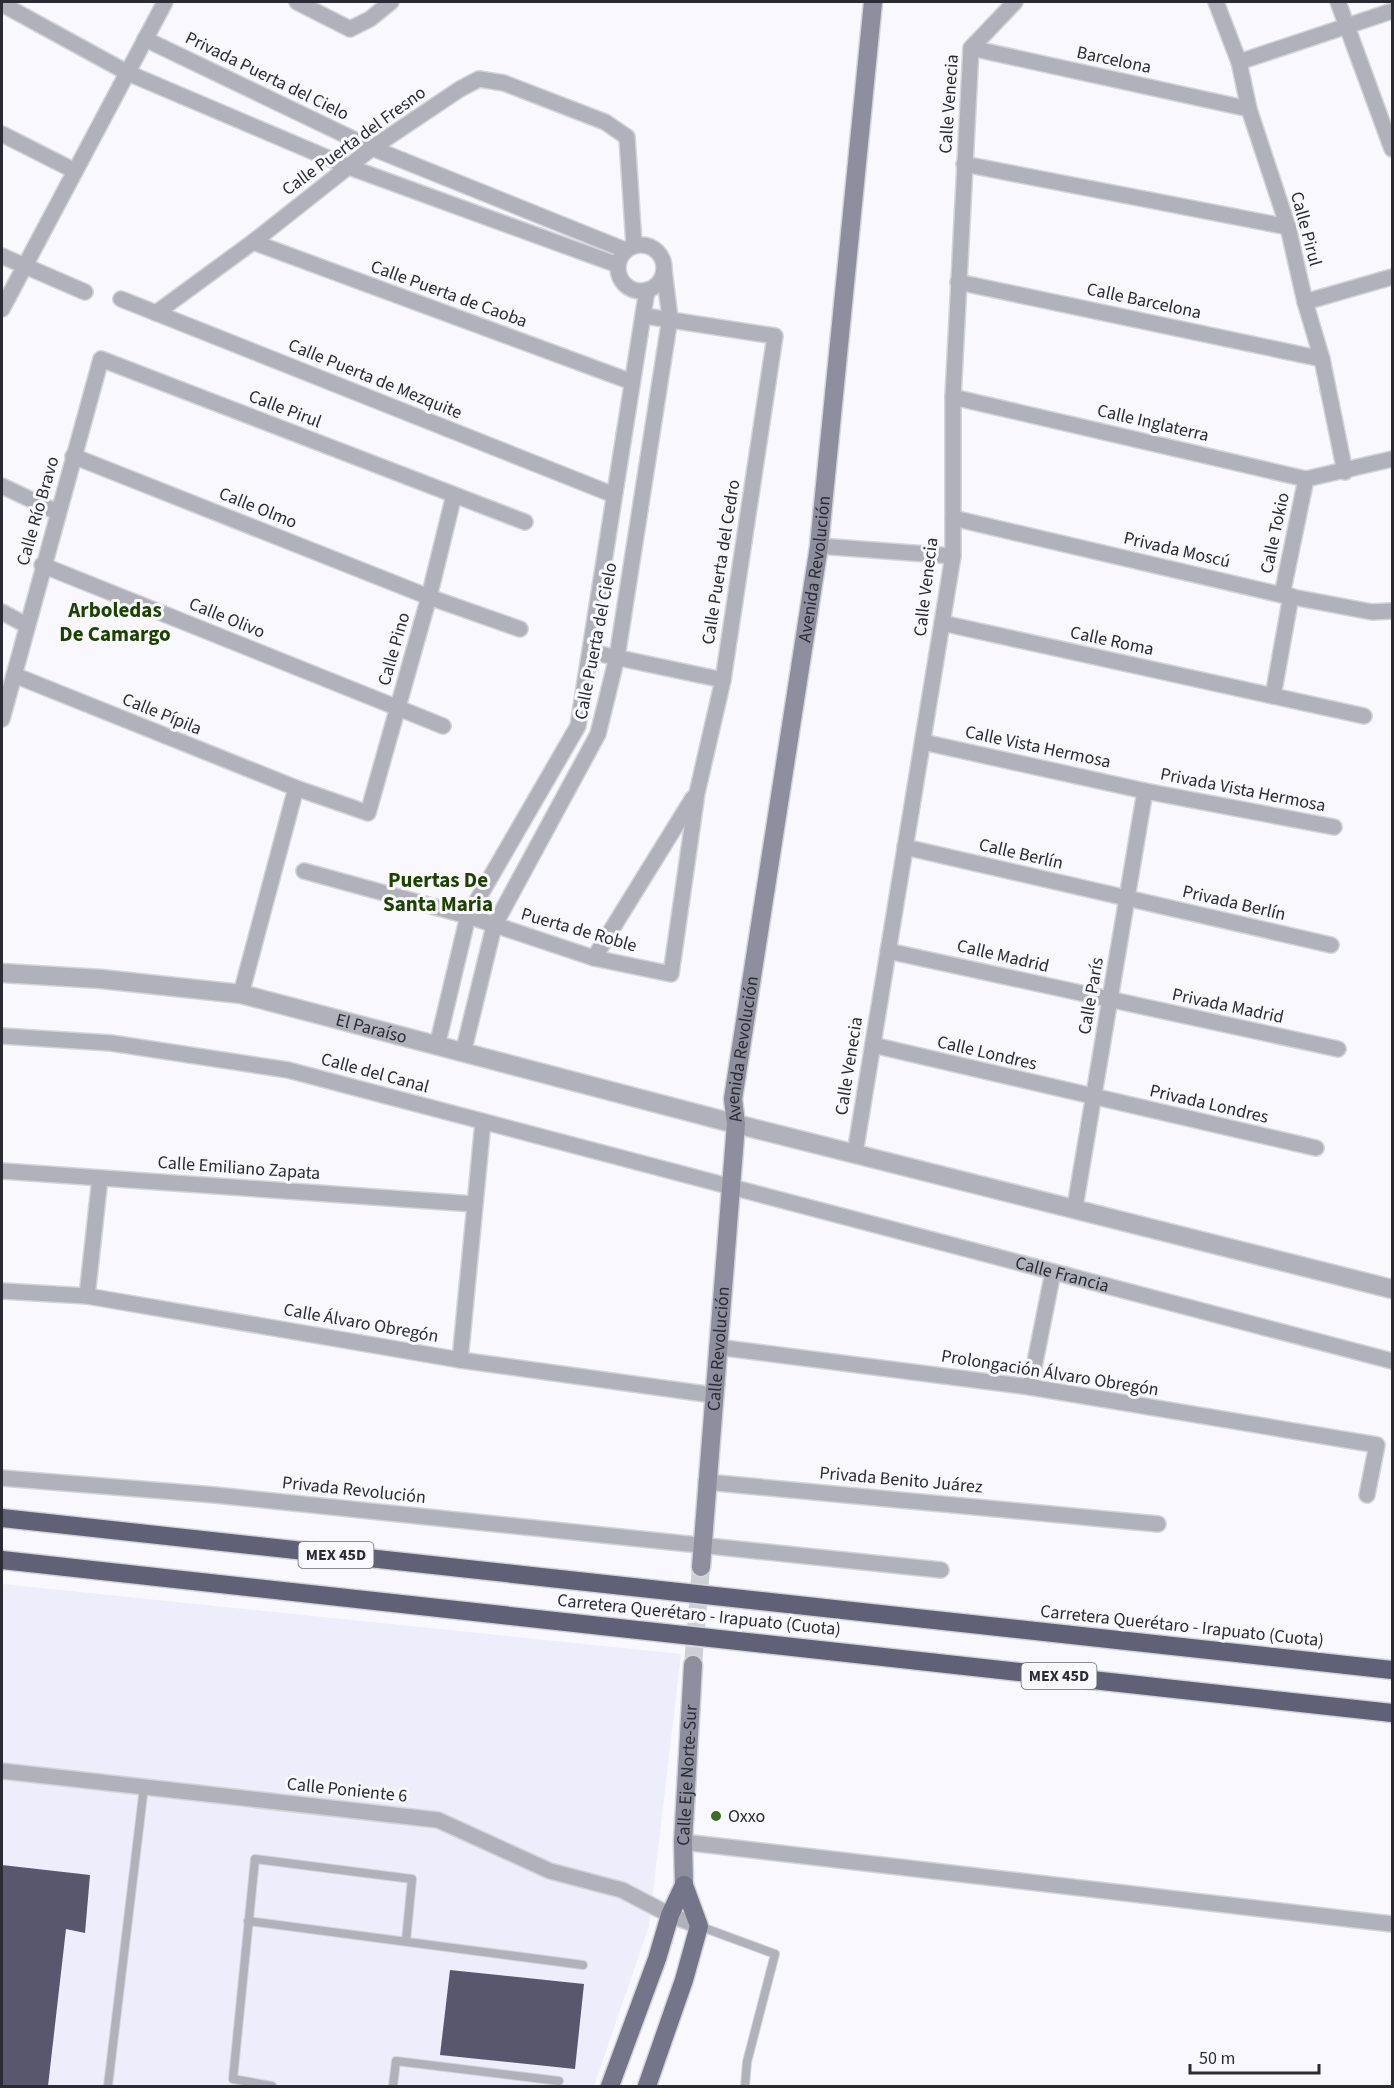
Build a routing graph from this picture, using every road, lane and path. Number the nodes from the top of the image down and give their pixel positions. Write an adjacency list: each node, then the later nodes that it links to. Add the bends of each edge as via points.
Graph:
1 (165, 2): 11 (street)
2 (297, 2): 3 (street, via 350,29)
3 (391, 2)
4 (873, 2): 53 (main road, Avenida Revolución)
5 (1015, 2): 12 (street, Calle Venecia)
6 (1216, 2): 13 (street, Calle Pirul)
7 (1338, 2): 10 (street)
8 (2, 4): 14 (street)
9 (1392, 11): 10 (street)
10 (1347, 26): 13 (street); 18 (street)
11 (145, 39): 14 (street); 17 (street, Privada Puerta del Cielo)
12 (971, 48): 15 (street, Barcelona); 19 (street, Calle Venecia)
13 (1239, 62): 15 (street, Calle Pirul)
14 (128, 73): 20 (street); 21 (street)
15 (1249, 109): 22 (street, Calle Pirul)
16 (2, 134): 21 (street)
17 (372, 148): 20 (street, Calle Puerta del Fresno); 24 (street); 24 (street, Calle Puerta del Fresno, via 479,79 504,83 606,122 627,137)
18 (1392, 150)
19 (964, 164): 22 (street); 30 (street, Calle Venecia)
20 (349, 167): 23 (street, Calle Puerta del Fresno); 26 (street)
21 (75, 171): 27 (street)
22 (1288, 227): 34 (street, Calle Pirul)
23 (253, 242): 36 (street, Calle Puerta del Fresno); 41 (street, Calle Puerta de Caoba)
24 (630, 248): 26 (street); 28 (street, via 655,251)
25 (2, 256): 27 (street)
26 (618, 265): 31 (street, via 619,277 626,287)
27 (22, 268): 32 (street); 35 (street)
28 (664, 270): 31 (street, via 658,283); 38 (street, Calle Puerta del Cielo)
29 (1392, 277): 34 (street)
30 (958, 282): 40 (street, Calle Barcelona); 42 (street, Calle Venecia)
31 (647, 290): 37 (street, Calle Puerta del Cielo)
32 (86, 292)
33 (121, 300): 36 (street, Calle Puerta de Mezquite)
34 (1305, 302): 40 (street, Calle Pirul)
35 (2, 309)
36 (156, 313): 49 (street, Calle Puerta de Mezquite)
37 (645, 316): 38 (street); 41 (street, Calle Puerta del Cielo)
38 (670, 318): 64 (street, Calle Puerta del Cielo); 66 (street, Calle Puerta del Cedro, via 775,336)
39 (101, 359): 43 (street, Calle Río Bravo); 48 (street, Calle Pirul)
40 (1322, 359): 45 (street, Calle Pirul)
41 (632, 382): 49 (street, Calle Puerta del Cielo)
42 (952, 397): 46 (street, Calle Inglaterra); 51 (street, Calle Venecia)
43 (73, 456): 50 (street, Calle Río Bravo); 57 (street, Calle Olmo)
44 (1392, 459): 45 (street, Calle Inglaterra)
45 (1345, 472): 46 (street, Calle Inglaterra)
46 (1306, 479): 56 (street, Calle Tokio)
47 (2, 486): 50 (street)
48 (454, 495): 52 (street, Calle Pirul); 57 (street, Calle Pino)
49 (614, 495): 63 (street, Calle Puerta del Cielo)
50 (57, 512): 55 (street, Calle Río Bravo)
51 (953, 518): 54 (street, Calle Venecia); 56 (street, Privada Moscú)
52 (525, 522)
53 (819, 546): 54 (street); 97 (main road, Avenida Revolución, via 733,1099)
54 (953, 556): 60 (street, Calle Venecia)
55 (42, 565): 61 (street, Calle Río Bravo); 68 (street, Calle Olivo)
56 (1287, 595): 58 (street, Privada Moscú, via 1372,612); 67 (street, Calle Tokio)
57 (429, 597): 62 (street, Calle Olmo); 68 (street, Calle Pino)
58 (1392, 611)
59 (2, 612): 61 (street)
60 (942, 624): 67 (street, Calle Roma); 72 (street, Calle Venecia)
61 (26, 625): 65 (street, Calle Río Bravo)
62 (520, 629)
63 (591, 652): 64 (street); 81 (street, Calle Puerta del Cielo, via 578,726)
64 (617, 657): 66 (street); 82 (street, Calle Puerta del Cielo, via 598,734)
65 (14, 675): 69 (street, Calle Río Bravo); 73 (street, Calle Pípila)
66 (723, 680): 75 (street, Calle Puerta del Cedro)
67 (1273, 696): 70 (street, Calle Roma)
68 (398, 708): 71 (street, Calle Olivo); 76 (street, Calle Pino)
69 (2, 711)
70 (1364, 716)
71 (443, 726)
72 (922, 742): 74 (street, Calle Vista Hermosa); 78 (street, Calle Venecia)
73 (296, 789): 76 (street, Calle Pípila); 88 (street)
74 (1145, 790): 77 (street, Privada Vista Hermosa); 80 (street, Calle París)
75 (697, 792): 85 (street, Calle Puerta del Cedro); 87 (street, Calle Puerta del Cedro)
76 (368, 813)
77 (1334, 827)
78 (905, 847): 80 (street, Calle Berlín); 84 (street, Calle Venecia)
79 (304, 871): 81 (street, Puerta de Roble)
80 (1127, 898): 83 (street, Privada Berlín); 89 (street, Calle París)
81 (468, 916): 82 (street, Puerta de Roble); 92 (street, Calle Puerta del Cielo)
82 (494, 926): 85 (street, Puerta de Roble); 94 (street, Calle Puerta del Cielo)
83 (1331, 945)
84 (888, 951): 89 (street, Calle Madrid); 91 (street, Calle Venecia)
85 (594, 957): 87 (street, Puerta de Roble)
86 (2, 973): 88 (street, El Paraíso)
87 (671, 974)
88 (242, 994): 92 (street, El Paraíso)
89 (1110, 1000): 93 (street, Privada Madrid); 95 (street, Calle París)
90 (2, 1036): 96 (street, Calle del Canal, via 111,1043 288,1070)
91 (873, 1045): 95 (street, Calle Londres); 99 (street, Calle Venecia)
92 (436, 1046): 94 (street, El Paraíso)
93 (1338, 1049)
94 (463, 1053): 97 (street, El Paraíso)
95 (1093, 1098): 98 (street, Privada Londres); 104 (street, Calle París)
96 (483, 1122): 102 (street, Calle del Canal); 103 (street)
97 (736, 1128): 99 (street); 102 (main road, Calle Revolución)
98 (1316, 1148)
99 (855, 1153): 104 (street)
100 (2, 1171): 101 (street, Calle Emiliano Zapata)
101 (100, 1178): 103 (street, Calle Emiliano Zapata); 108 (street)
102 (731, 1181): 105 (street, Calle Francia); 109 (main road, Calle Revolución)
103 (474, 1204): 110 (street)
104 (1075, 1207): 106 (street)
105 (1053, 1272): 111 (street, Calle Francia); 112 (street)
106 (1392, 1289)
107 (2, 1291): 108 (street, Calle Álvaro Obregón)
108 (87, 1296): 110 (street, Calle Álvaro Obregón)
109 (717, 1347): 112 (street, Prolongación Álvaro Obregón); 113 (main road, Calle Revolución)
110 (460, 1360): 113 (street, Calle Álvaro Obregón)
111 (1392, 1361)
112 (1030, 1387): 116 (street, Prolongación Álvaro Obregón, via 1377,1445)
113 (713, 1395): 115 (main road, Calle Revolución)
114 (2, 1478): 119 (street, Privada Revolución, via 215,1495)
115 (706, 1482): 118 (street, Privada Benito Juárez); 119 (main road, Calle Revolución)
116 (1367, 1495)
117 (2, 1518): 124 (highway, Carretera Querétaro - Irapuato (Cuota) / MEX 45D)
118 (1158, 1524)
119 (702, 1546): 121 (main road, Calle Revolución); 122 (street, Privada Revolución)
120 (2, 1560): 125 (highway, Carretera Querétaro - Irapuato (Cuota) / MEX 45D)
121 (701, 1567)
122 (941, 1570)
123 (693, 1665): 128 (main road, Calle Eje Norte-Sur)
124 (1392, 1670)
125 (1392, 1713)
126 (2, 1771): 127 (street, Calle Poniente 6)
127 (144, 1787): 130 (street, Calle Poniente 6, via 438,1820 550,1871 622,1890); 137 (lane)
128 (682, 1842): 129 (main road, Calle Eje Norte-Sur); 132 (street)
129 (684, 1885): 130 (main road, Calle Eje Norte-Sur); 133 (main road, Calle Eje Norte-Sur)
130 (670, 1915): 133 (street, Calle Poniente 6); 140 (main road, Calle Eje Norte-Sur)
131 (248, 1921): 134 (lane); 134 (lane, via 255,1859 288,1863 412,1879); 138 (lane, via 232,2079)
132 (1392, 1924)
133 (699, 1926): 141 (main road); 142 (lane, via 775,1954 747,2062)
134 (406, 1941): 135 (lane)
135 (583, 1965)
136 (559, 2081): 139 (lane, via 396,2061)
137 (108, 2086)
138 (272, 2086)
139 (393, 2086)
140 (610, 2086)
141 (646, 2086)
142 (745, 2086)

